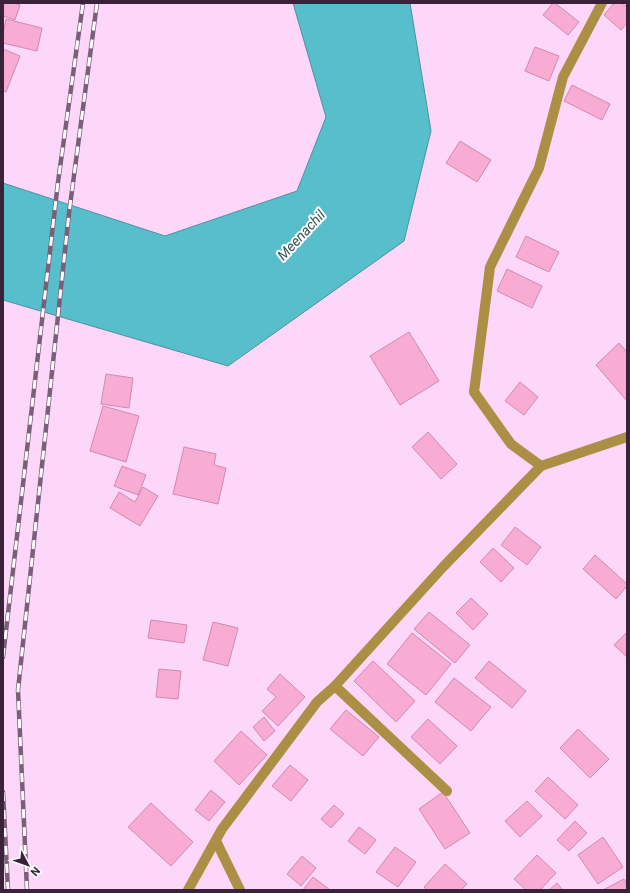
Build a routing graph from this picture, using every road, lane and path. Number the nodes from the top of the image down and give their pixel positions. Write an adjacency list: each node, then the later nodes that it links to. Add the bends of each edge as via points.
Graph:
1 (602, 3): 3 (street, via 563,77 539,168 490,267 474,392 511,444)
2 (627, 437): 3 (street)
3 (541, 466): 4 (street, via 443,567)
4 (335, 686): 5 (street); 6 (street, via 317,702 222,828)
5 (447, 791)
6 (216, 841): 7 (street); 8 (street)
7 (188, 890)
8 (240, 890)

